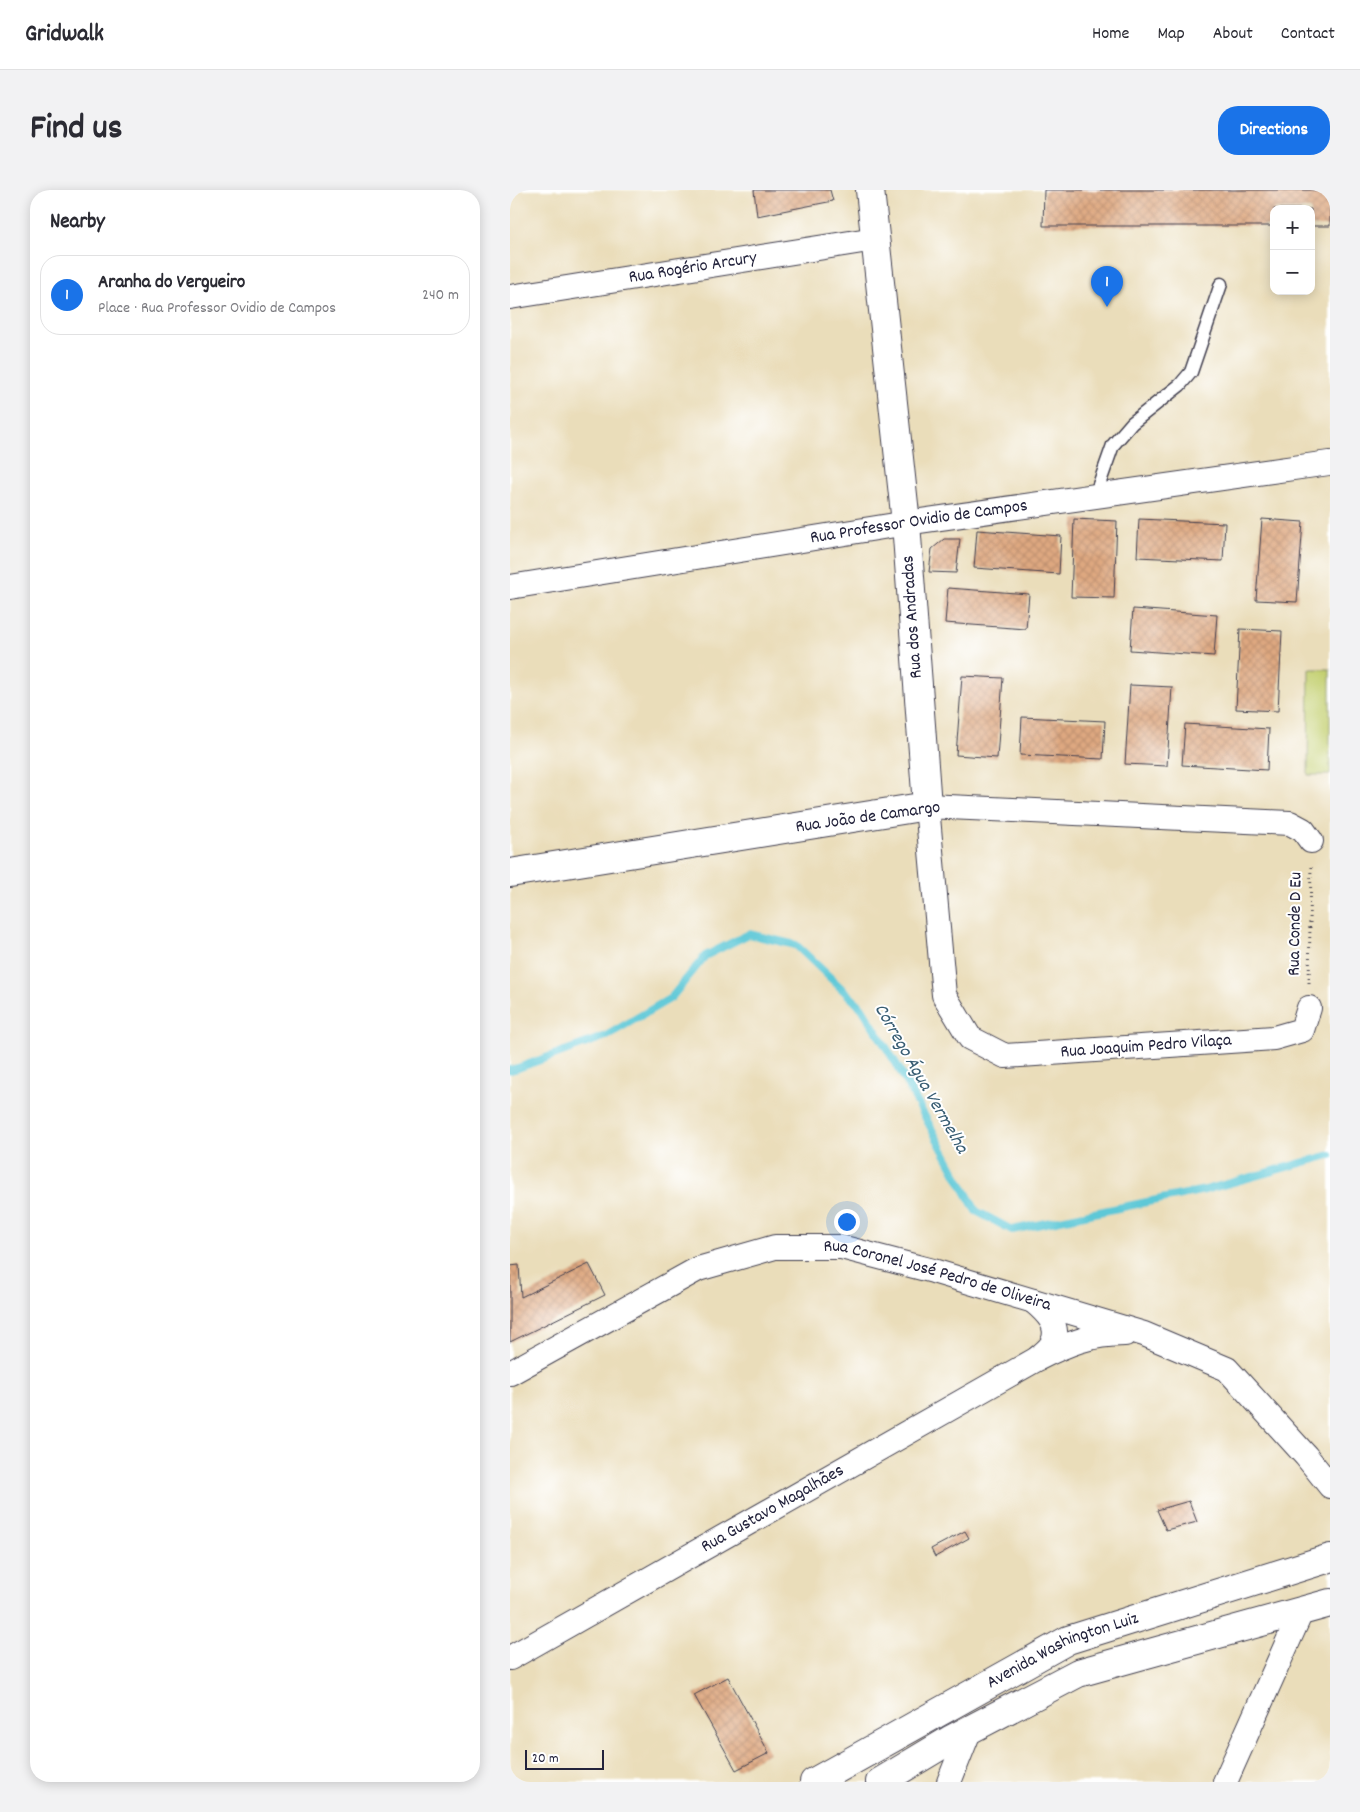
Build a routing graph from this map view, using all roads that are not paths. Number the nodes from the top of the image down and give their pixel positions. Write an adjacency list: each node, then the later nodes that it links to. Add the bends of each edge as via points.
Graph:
1 (870, 190): 2 (main road, Rua dos Andradas)
2 (875, 239): 4 (street, Rua Rogério Arcury); 7 (main road, Rua dos Andradas)
3 (1221, 284): 6 (lane, via 1191,372 1180,385 1132,423 1113,445)
4 (510, 297)
5 (1329, 463): 6 (street, Rua Professor Ovidio de Campos)
6 (1095, 496): 7 (street, Rua Professor Ovidio de Campos)
7 (906, 523): 8 (street, Rua Professor Ovidio de Campos); 9 (main road, Rua dos Andradas)
8 (510, 587)
9 (927, 806): 10 (street, Rua João de Camargo, via 1290,823 1303,830); 11 (main road, Rua João de Camargo); 13 (street, Rua dos Andradas, via 944,995)
10 (1311, 841)
11 (510, 873)
12 (1309, 1008): 13 (street, Rua Joaquim Pedro Vilaça, via 1302,1030 1274,1038 1005,1056)
13 (970, 1038)
14 (1030, 1299): 15 (street, Rua Coronel José Pedro de Oliveira); 16 (street, Rua Gustavo Magalhães, via 1053,1320 1055,1334 1052,1344); 17 (street, Rua Coronel José Pedro de Oliveira, via 841,1247 775,1247 698,1269)
15 (1144, 1334): 16 (street, Rua Gustavo Magalhães, via 1082,1338); 18 (street, Rua Coronel José Pedro de Oliveira, via 1227,1370)
16 (1037, 1360): 22 (street, Rua Gustavo Magalhães)
17 (510, 1373)
18 (1330, 1486)
19 (1330, 1558): 24 (main road, Avenida Washington Luiz, via 1068,1640)
20 (1330, 1603): 21 (main road, Avenida Washington Luiz)
21 (1302, 1610): 23 (main road, Avenida Washington Luiz, via 1078,1674); 27 (street)
22 (510, 1658)
23 (970, 1729): 25 (main road, Avenida Washington Luiz); 26 (street)
24 (814, 1782)
25 (880, 1782)
26 (949, 1782)
27 (1225, 1782)

